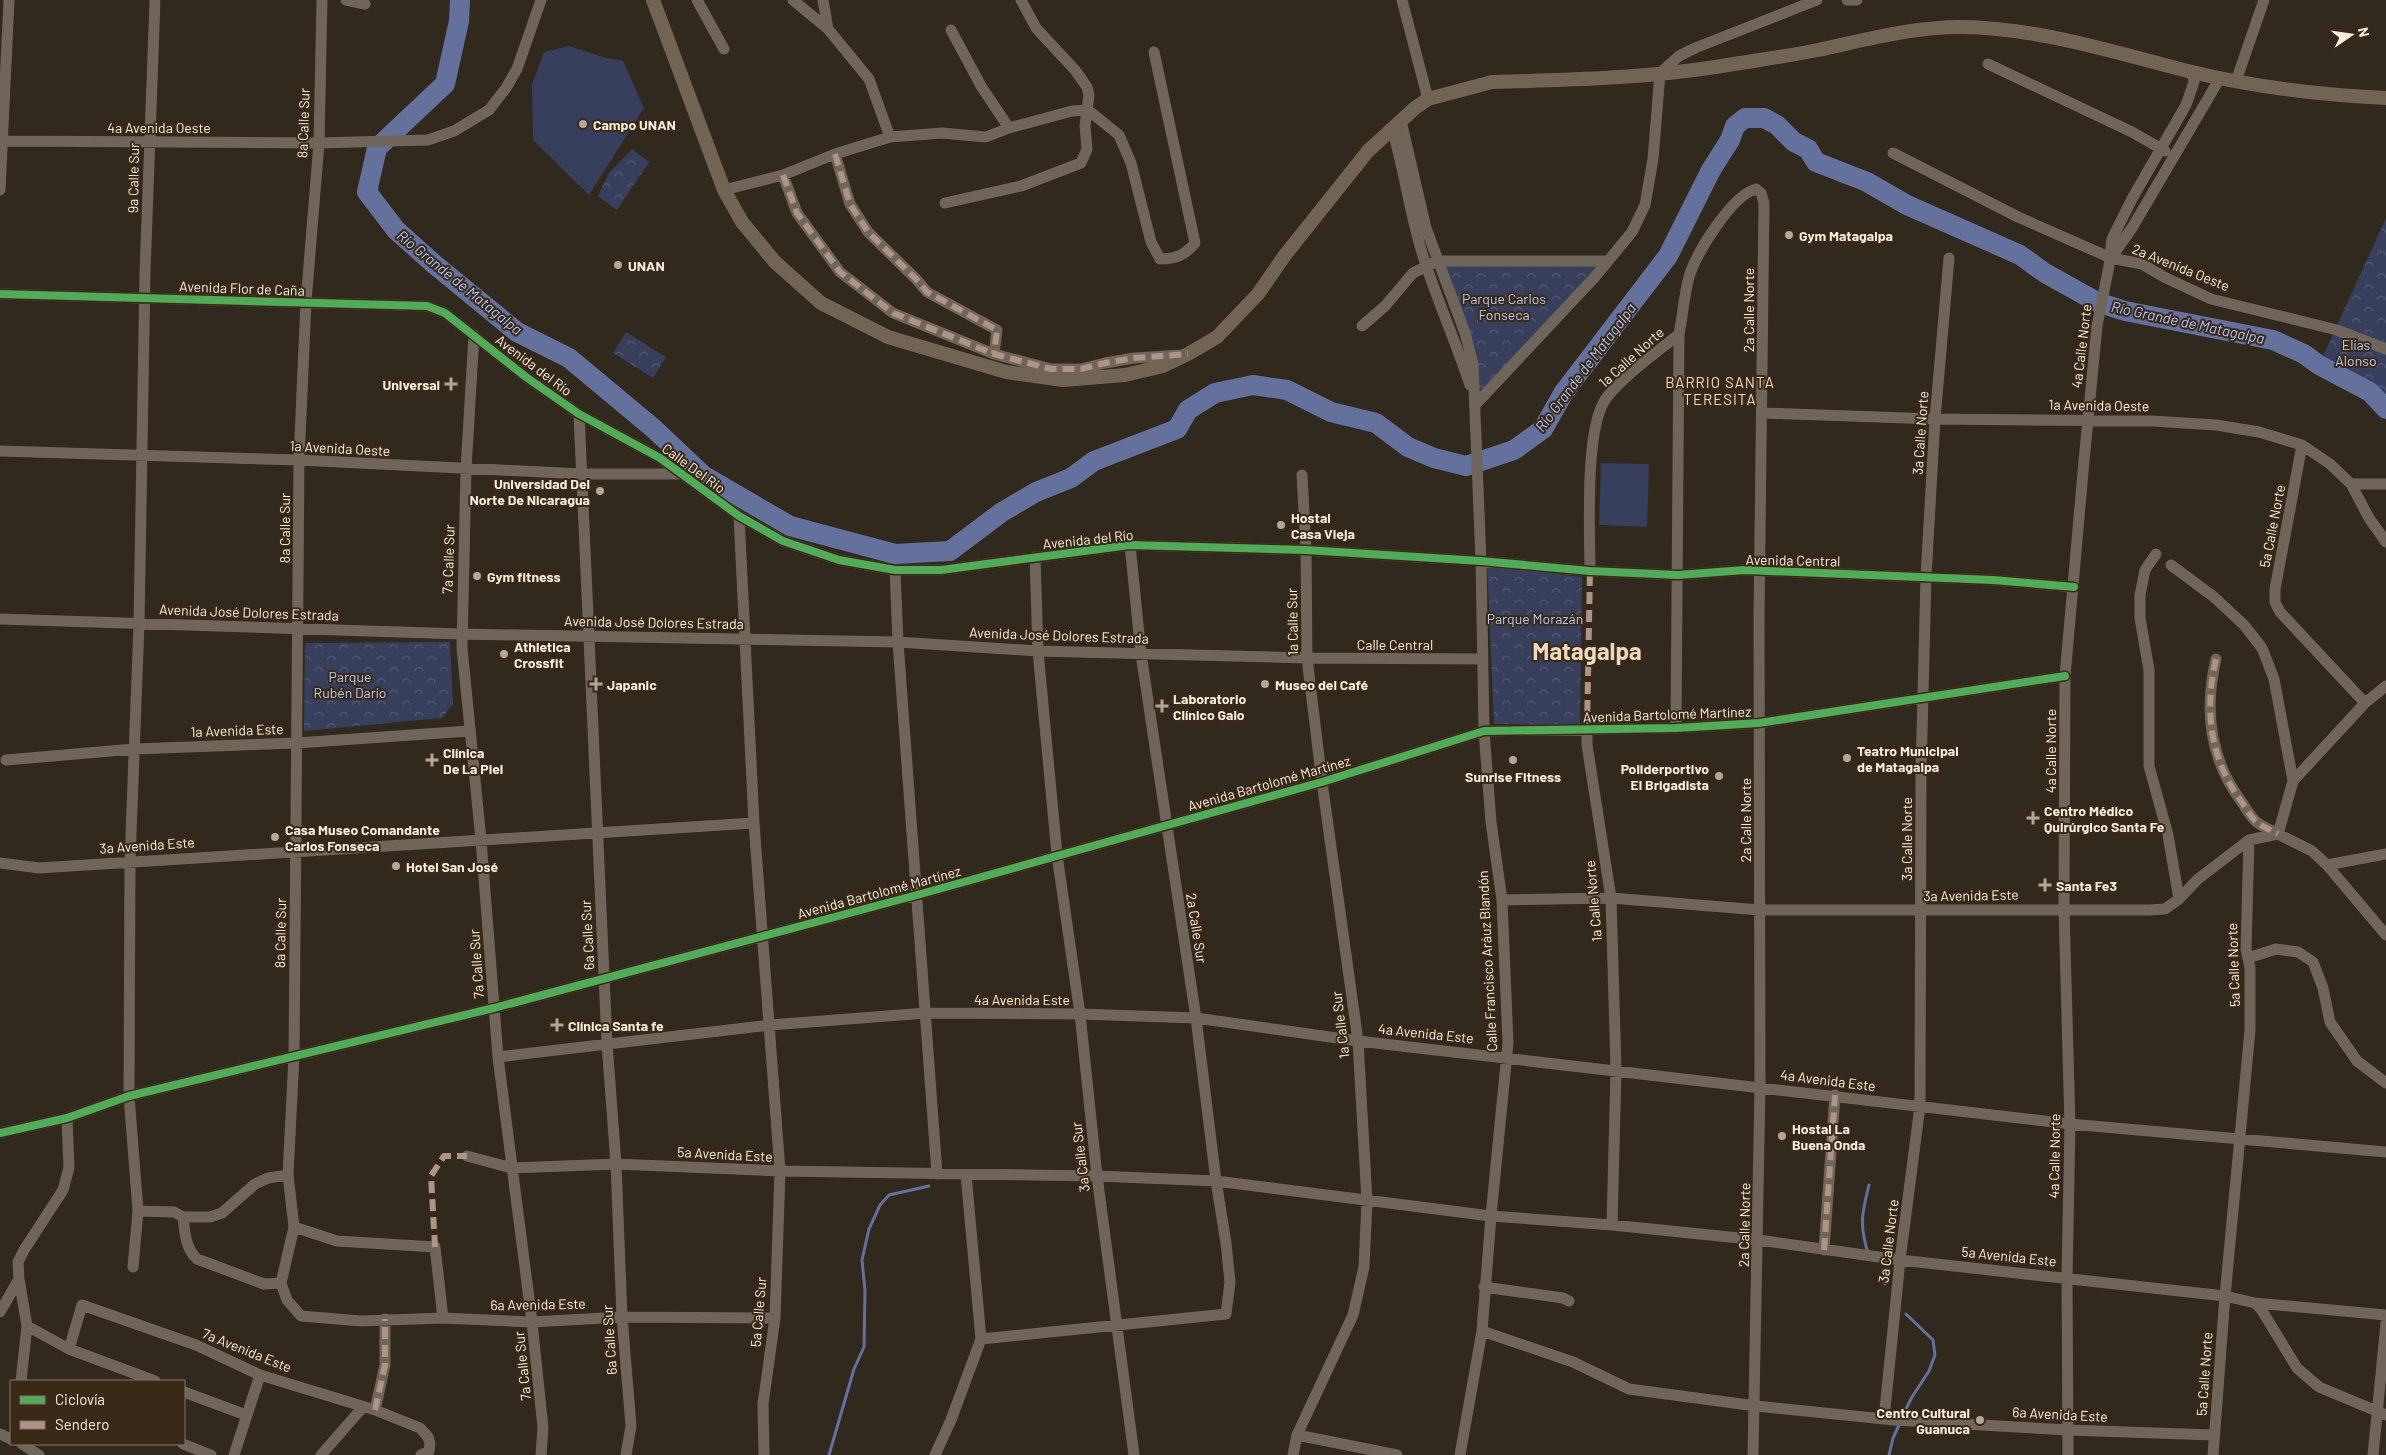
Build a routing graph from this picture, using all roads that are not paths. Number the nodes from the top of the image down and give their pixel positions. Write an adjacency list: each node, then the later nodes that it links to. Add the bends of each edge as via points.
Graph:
1 (9, 0): 32 (street)
2 (155, 0): 33 (street, 9a Calle Sur)
3 (322, 0): 34 (street, 8a Calle Sur)
4 (346, 0): 16 (street)
5 (541, 0): 34 (street, 4a Avenida Oeste, via 517,69 489,110 454,131 428,140)
6 (653, 0): 42 (main road)
7 (697, 0): 19 (street)
8 (793, 0): 17 (street)
9 (823, 0): 17 (street)
10 (1021, 0): 28 (street, via 1036,28 1075,70 1086,87)
11 (1402, 0): 27 (street)
12 (1817, 0): 23 (street, via 1695,48 1679,56)
13 (1847, 0): 14 (street)
14 (1857, 0)
15 (2264, 0): 25 (street)
16 (365, 4)
17 (828, 29): 31 (street, via 869,79)
18 (951, 30): 30 (street, via 981,86)
19 (724, 49)
20 (1154, 52): 28 (street, via 1195,243 1188,252 1174,259 1160,259 1151,242 1131,163 1120,135)
21 (1988, 64): 35 (street, via 2132,132)
22 (2188, 71): 23 (main road, via 2063,38 2014,30 1959,27 1902,32 1806,52); 24 (main road); 35 (street, 4a Calle Norte, via 2193,76 2193,88)
23 (1660, 73): 27 (main road, via 1492,82); 45 (street, via 1654,158 1645,204 1632,232)
24 (2220, 78): 25 (main road); 38 (street, 4a Calle Norte)
25 (2236, 81): 26 (main road, via 2271,88)
26 (2386, 98)
27 (1428, 99): 29 (main road)
28 (1088, 110): 30 (street, via 1072,111); 43 (street, via 1086,149 1081,164 1021,186)
29 (1396, 125): 47 (street, via 1409,150); 56 (main road, via 1361,159 1258,294 1217,337)
30 (1009, 128): 31 (street, via 986,137 942,133)
31 (890, 137): 37 (street)
32 (1, 141): 33 (street, 4a Avenida Oeste); 41 (street)
33 (149, 142): 34 (street, 4a Avenida Oeste); 49 (street, 9a Calle Sur)
34 (318, 144): 50 (street, 8a Calle Sur)
35 (2160, 149): 38 (street); 46 (street, 4a Calle Norte, via 2118,224 2112,239)
36 (1893, 153): 46 (street, 2a Avenida Oeste)
37 (835, 154): 39 (street); 55 (street, via 850,204 868,232 927,292 997,330)
38 (2174, 154): 46 (street, 4a Calle Norte)
39 (783, 175): 42 (street); 55 (street, via 797,213 840,272 893,313)
40 (1756, 189): 52 (street, 1a Calle Norte, via 1737,199 1708,240 1690,275); 59 (street, 2a Calle Norte, via 1761,192 1764,203)
41 (0, 190)
42 (724, 190): 56 (main road, via 742,222 775,262 821,303 888,337 1006,372 1063,380 1125,375 1163,366)
43 (945, 203)
44 (1949, 258): 60 (street, 3a Calle Norte)
45 (1608, 261): 47 (street); 57 (street)
46 (2110, 262): 54 (street, 2a Avenida Oeste, via 2142,264 2211,299 2337,330); 61 (street, 4a Calle Norte, via 2098,326)
47 (1432, 263): 51 (street, via 1413,273 1385,306); 57 (street)
48 (0, 294): 49 (street, Avenida Flor de Caña)
49 (145, 298): 50 (street, Avenida Flor de Caña); 64 (street, 9a Calle Sur)
50 (306, 302): 53 (street, Avenida Flor de Caña, via 427,306 445,313); 65 (street, 8a Calle Sur)
51 (1362, 326)
52 (1680, 334): 81 (street, 1a Calle Norte, via 1637,367 1606,398 1592,435); 83 (street)
53 (474, 336): 58 (street, Avenida del Río); 66 (street, 7a Calle Sur)
54 (2386, 349)
55 (994, 354): 56 (street, via 1051,369 1081,369 1134,358)
56 (1188, 354)
57 (1476, 404): 78 (street, Calle Francisco Aráuz Blandón)
58 (579, 414): 67 (street, 6a Calle Sur); 68 (street, Calle Del Rio, via 660,458)
59 (1762, 414): 60 (street, 1a Avenida Oeste); 82 (street, 2a Calle Norte)
60 (1935, 419): 61 (street, 1a Avenida Oeste); 84 (street, 3a Calle Norte)
61 (2088, 420): 62 (street, 1a Avenida Oeste, via 2216,425 2259,432); 85 (street, 4a Calle Norte)
62 (2302, 445): 70 (street, 1a Avenida Oeste, via 2330,464); 101 (street, 5a Calle Norte, via 2274,589 2275,602 2280,612)
63 (0, 451): 64 (street, 1a Avenida Oeste)
64 (143, 455): 65 (street, 1a Avenida Oeste); 87 (street, 9a Calle Sur)
65 (299, 460): 66 (street, 1a Avenida Oeste); 88 (street, 8a Calle Sur)
66 (466, 469): 67 (street, 1a Avenida Oeste); 89 (street, 7a Calle Sur)
67 (582, 474): 68 (street, 1a Avenida Oeste); 90 (street, 6a Calle Sur)
68 (679, 474): 72 (street, Calle Del Rio)
69 (1302, 475): 75 (street, 1a Calle Sur)
70 (2351, 484): 71 (street); 73 (street, 1a Avenida Oeste)
71 (2386, 484)
72 (740, 516): 80 (street, Avenida del Río, via 793,544 839,560); 91 (street, 5a Calle Sur)
73 (2386, 542)
74 (1130, 545): 75 (street, Avenida del Río); 77 (street, Avenida del Río); 94 (street, 2a Calle Sur)
75 (1306, 550): 78 (street, Avenida del Río); 95 (street, 1a Calle Sur)
76 (2156, 554): 126 (street, via 2146,570 2140,595 2140,618 2149,670 2150,766 2168,835)
77 (1035, 557): 80 (street, Avenida del Río, via 941,570); 93 (street, 3a Calle Sur)
78 (1481, 561): 81 (street, Avenida Central); 96 (street, Calle Francisco Aráuz Blandón)
79 (2171, 565): 110 (street, via 2214,597 2244,625 2262,648 2274,679)
80 (895, 570): 92 (street)
81 (1590, 571): 83 (street, Avenida Central)
82 (1759, 571): 83 (street, Avenida Central); 84 (street, Avenida Central); 102 (street, 2a Calle Norte)
83 (1678, 575): 103 (street)
84 (1926, 578): 85 (street, Avenida Central); 100 (street, 3a Calle Norte)
85 (2074, 587): 98 (street, 4a Calle Norte)
86 (0, 619): 87 (street, Avenida José Dolores Estrada)
87 (139, 624): 88 (street, Avenida José Dolores Estrada); 108 (street, 9a Calle Sur)
88 (299, 628): 89 (street, Avenida José Dolores Estrada); 107 (street, 8a Calle Sur)
89 (461, 634): 90 (street, Avenida José Dolores Estrada); 105 (street, 7a Calle Sur)
90 (589, 635): 91 (street, Avenida José Dolores Estrada); 114 (street, 6a Calle Sur)
91 (744, 639): 92 (street, Avenida José Dolores Estrada); 112 (street, 5a Calle Sur)
92 (898, 642): 93 (street, Avenida José Dolores Estrada); 124 (street)
93 (1038, 651): 94 (street, Avenida José Dolores Estrada); 120 (street, 3a Calle Sur)
94 (1141, 654): 95 (street, Avenida José Dolores Estrada); 113 (street, 2a Calle Sur)
95 (1307, 658): 96 (street, Calle Central); 111 (street, 1a Calle Sur)
96 (1482, 659): 106 (street, Calle Francisco Aráuz Blandón)
97 (2216, 659): 115 (street, via 2209,706 2210,730 2219,760 2229,784 2256,822)
98 (2065, 676): 100 (street, Avenida Bartolomé Martínez); 128 (street, 4a Calle Norte)
99 (2386, 686): 101 (street)
100 (1924, 699): 102 (street, Avenida Bartolomé Martínez); 130 (street, 3a Calle Norte)
101 (2365, 703): 110 (street)
102 (1759, 723): 103 (street, Avenida Bartolomé Martínez); 129 (street, 2a Calle Norte)
103 (1676, 728): 104 (street, Avenida Bartolomé Martínez)
104 (1587, 730): 106 (street, Avenida Bartolomé Martínez); 125 (street, 1a Calle Norte)
105 (469, 731): 107 (street, 1a Avenida Este); 116 (street, 7a Calle Sur)
106 (1484, 731): 111 (street, Avenida Bartolomé Martínez); 127 (street, Calle Francisco Aráuz Blandón, via 1491,822)
107 (297, 743): 108 (street, 1a Avenida Este); 118 (street, 8a Calle Sur)
108 (134, 749): 109 (street, 1a Avenida Este); 121 (street, 9a Calle Sur)
109 (6, 760)
110 (2293, 780): 115 (street)
111 (1322, 782): 113 (street, Avenida Bartolomé Martínez); 140 (street, 1a Calle Sur)
112 (754, 823): 114 (street, 3a Avenida Este); 132 (street, 5a Calle Sur)
113 (1165, 826): 120 (street, Avenida Bartolomé Martínez); 138 (street, 2a Calle Sur)
114 (598, 833): 116 (street, 3a Avenida Este); 134 (street, 6a Calle Sur)
115 (2278, 834): 117 (street, 3a Avenida Este); 123 (street, via 2312,851)
116 (481, 840): 118 (street, 3a Avenida Este); 135 (street, 7a Calle Sur)
117 (2249, 840): 126 (street, 3a Avenida Este, via 2198,879); 133 (street, 5a Calle Norte)
118 (296, 852): 121 (street, 3a Avenida Este); 142 (street, 8a Calle Sur)
119 (2386, 854): 123 (street)
120 (1057, 855): 124 (street, Avenida Bartolomé Martínez); 137 (street, 3a Calle Sur)
121 (130, 861): 122 (street, 3a Avenida Este, via 38,868); 149 (street, 9a Calle Sur)
122 (0, 863)
123 (2327, 865): 131 (street)
124 (917, 895): 132 (street, Avenida Bartolomé Martínez); 136 (street)
125 (1611, 898): 127 (street, 3a Avenida Este); 129 (street, 3a Avenida Este); 145 (street, 1a Calle Norte)
126 (2179, 898): 128 (street, 3a Avenida Este, via 2165,909)
127 (1502, 900): 144 (street, Calle Francisco Aráuz Blandón)
128 (2064, 909): 130 (street, 3a Avenida Este); 152 (street, 4a Calle Norte)
129 (1760, 910): 130 (street, 3a Avenida Este); 147 (street, 2a Calle Norte)
130 (1922, 911): 150 (street, 3a Calle Norte)
131 (2386, 935)
132 (763, 936): 134 (street, Avenida Bartolomé Martínez); 139 (street, 5a Calle Sur)
133 (2248, 958): 146 (street, via 2276,949 2298,952 2313,962 2323,988 2330,1022 2357,1061); 154 (street, 5a Calle Norte, via 2250,1030)
134 (604, 979): 135 (street, Avenida Bartolomé Martínez); 141 (street, 6a Calle Sur)
135 (494, 1008): 142 (street, Avenida Bartolomé Martínez); 143 (street, 7a Calle Sur)
136 (926, 1014): 137 (street, 4a Avenida Este); 139 (street, 4a Avenida Este); 160 (street)
137 (1080, 1014): 138 (street, 4a Avenida Este); 163 (street, 3a Calle Sur)
138 (1196, 1018): 140 (street, 4a Avenida Este); 164 (street, 2a Calle Sur)
139 (770, 1025): 141 (street, 4a Avenida Este); 159 (street, 5a Calle Sur)
140 (1358, 1041): 144 (street, 4a Avenida Este); 165 (street, 1a Calle Sur)
141 (607, 1043): 143 (street); 157 (street, 6a Calle Sur)
142 (294, 1056): 149 (street, Avenida Bartolomé Martínez); 161 (street, 8a Calle Sur)
143 (498, 1057): 158 (street, 7a Calle Sur)
144 (1507, 1057): 145 (street, 4a Avenida Este); 167 (street, Calle Francisco Aráuz Blandón)
145 (1616, 1070): 147 (street, 4a Avenida Este); 169 (street, 1a Calle Norte)
146 (2386, 1082)
147 (1760, 1088): 148 (street, 4a Avenida Este); 171 (street, 2a Calle Norte)
148 (1835, 1095): 150 (street, 4a Avenida Este); 172 (street)
149 (129, 1096): 151 (street, Avenida Bartolomé Martínez); 166 (street, 9a Calle Sur)
150 (1920, 1106): 152 (street, 4a Avenida Este); 173 (street, 3a Calle Norte)
151 (67, 1118): 153 (street); 176 (street, via 69,1168 63,1190 18,1262)
152 (2070, 1124): 154 (street, 4a Avenida Este); 175 (street, 4a Calle Norte)
153 (0, 1133)
154 (2241, 1138): 155 (street, 4a Avenida Este); 179 (street, 5a Calle Norte)
155 (2386, 1152)
156 (467, 1156): 158 (street, 5a Avenida Este)
157 (616, 1164): 158 (street, 5a Avenida Este); 159 (street, 5a Avenida Este); 184 (street, 6a Calle Sur)
158 (512, 1168): 188 (street, 7a Calle Sur)
159 (780, 1171): 160 (street, 5a Avenida Este); 186 (street, 5a Calle Sur)
160 (937, 1174): 162 (street, 5a Avenida Este)
161 (288, 1175): 168 (street, via 255,1184 222,1212 210,1217); 170 (street, 8a Calle Sur)
162 (966, 1175): 163 (street, 5a Avenida Este); 193 (street)
163 (1097, 1176): 164 (street, 5a Avenida Este); 191 (street, 3a Calle Sur)
164 (1216, 1181): 165 (street, 5a Avenida Este); 191 (street, 2a Calle Sur, via 1230,1282 1226,1314)
165 (1367, 1201): 167 (street, 5a Avenida Este); 206 (street, 1a Calle Sur, via 1364,1267 1353,1316)
166 (138, 1211): 168 (street, via 174,1212); 174 (street, 9a Calle Sur)
167 (1490, 1216): 169 (street, 5a Avenida Este); 178 (street, Calle Francisco Aráuz Blandón)
168 (183, 1217): 177 (street, via 188,1246 197,1258 264,1284)
169 (1612, 1225): 171 (street, 5a Avenida Este)
170 (294, 1227): 177 (street, 8a Calle Sur); 185 (street, via 337,1241 435,1247)
171 (1759, 1240): 172 (street, 5a Avenida Este); 199 (street, 2a Calle Norte)
172 (1824, 1250): 173 (street, 5a Avenida Este)
173 (1900, 1260): 175 (street, 5a Avenida Este); 204 (street, 3a Calle Norte)
174 (133, 1267)
175 (2067, 1277): 179 (street, 5a Avenida Este); 205 (street, 4a Calle Norte)
176 (19, 1279): 182 (street); 190 (street)
177 (281, 1283): 187 (street, 6a Avenida Este, via 286,1300 300,1316 331,1320)
178 (1484, 1286): 180 (street); 192 (street, Calle Francisco Aráuz Blandón)
179 (2225, 1296): 181 (street, 5a Avenida Este); 207 (street, 5a Calle Norte)
180 (1569, 1301)
181 (2255, 1303): 183 (street, 5a Avenida Este); 202 (street, via 2298,1368 2319,1388)
182 (0, 1312)
183 (2386, 1315)
184 (622, 1317): 186 (street, 6a Avenida Este); 188 (street, 6a Avenida Este); 216 (street, 6a Calle Sur, via 630,1426)
185 (442, 1318): 187 (street, 6a Avenida Este); 188 (street, 6a Avenida Este)
186 (775, 1318): 217 (street, 5a Calle Sur, via 763,1404)
187 (385, 1319): 201 (street, via 385,1365)
188 (532, 1322): 215 (street, 7a Calle Sur, via 543,1428)
189 (2386, 1323): 202 (street)
190 (27, 1326): 194 (street); 196 (street)
191 (1117, 1326): 193 (street); 219 (street, 3a Calle Sur)
192 (1482, 1331): 199 (street, 6a Avenida Este, via 1573,1362 1629,1389); 222 (street, Calle Francisco Aráuz Blandón)
193 (981, 1339): 218 (street)
194 (69, 1348): 195 (street, 7a Avenida Este, via 82,1305 196,1345); 197 (street)
195 (260, 1375): 200 (street, 7a Avenida Este); 203 (street)
196 (24, 1380)
197 (152, 1380)
198 (185, 1392): 203 (street)
199 (1756, 1406): 204 (street, 6a Avenida Este); 223 (street, 2a Calle Norte)
200 (363, 1407): 201 (street, 7a Avenida Este); 214 (street)
201 (375, 1410): 210 (street, 7a Avenida Este, via 420,1428 428,1437)
202 (2381, 1413): 226 (street)
203 (246, 1416): 213 (street)
204 (1895, 1420): 205 (street, 6a Avenida Este)
205 (2068, 1430): 207 (street, 6a Avenida Este); 224 (street, 4a Calle Norte)
206 (1297, 1435): 220 (street, 1a Calle Sur); 221 (street)
207 (2214, 1435): 225 (street, 5a Calle Norte)
208 (24, 1445): 211 (street)
209 (185, 1445): 212 (street)
210 (425, 1453)
211 (39, 1455)
212 (211, 1455)
213 (234, 1455)
214 (320, 1455)
215 (541, 1455)
216 (626, 1455)
217 (764, 1455)
218 (935, 1455)
219 (1134, 1455)
220 (1293, 1455)
221 (1397, 1455)
222 (1460, 1455)
223 (1753, 1455)
224 (2068, 1455)
225 (2213, 1455)
226 (2372, 1455)

